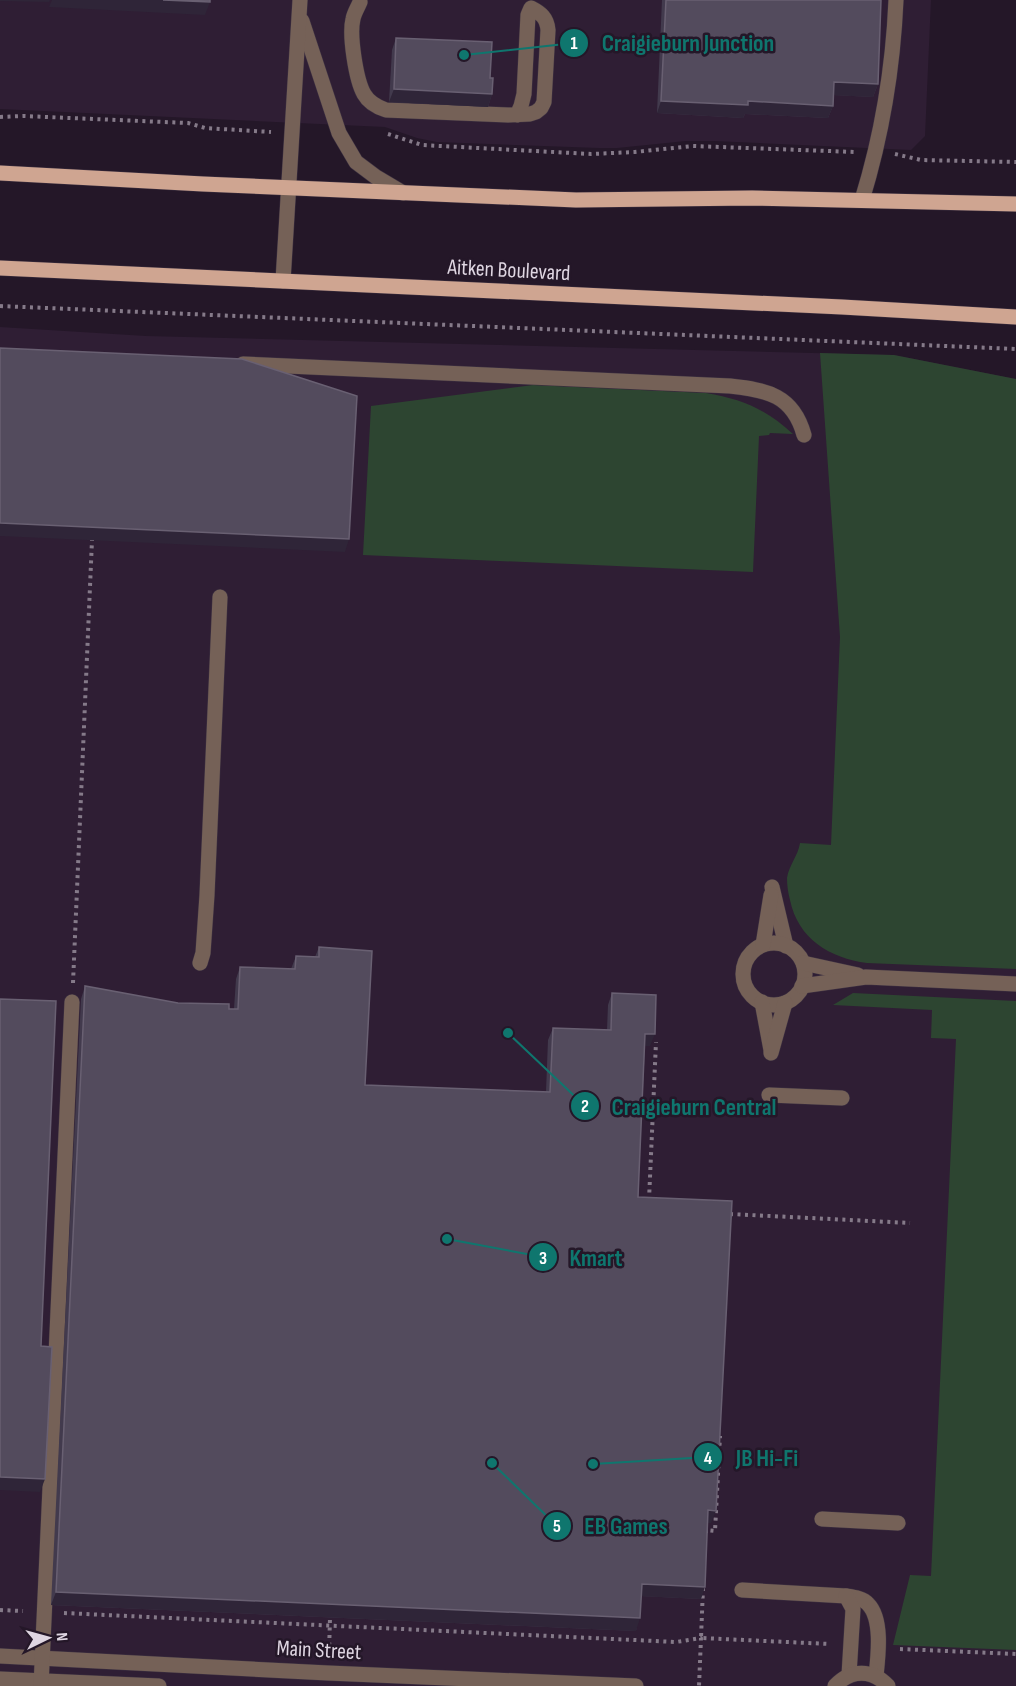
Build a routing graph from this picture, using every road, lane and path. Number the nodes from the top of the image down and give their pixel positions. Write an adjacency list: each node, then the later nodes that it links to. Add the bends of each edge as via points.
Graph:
1 (896, 0): 8 (street, via 888,97)
2 (360, 2): 4 (street, via 352,22 355,61 364,95 377,108)
3 (299, 6): 7 (street); 12 (street, via 339,133 356,162)
4 (516, 115): 4 (street, via 536,112 545,94 548,23 531,8 524,94)
5 (0, 117): 7 (path, via 188,123 205,128)
6 (381, 130): 8 (path, via 422,145 580,154 693,146)
7 (292, 133): 11 (street)
8 (876, 153): 9 (path, via 921,160); 13 (street)
9 (1016, 162)
10 (0, 173): 11 (main road)
11 (289, 188): 12 (main road); 16 (street)
12 (403, 193): 13 (main road, via 576,200)
13 (862, 200): 14 (main road)
14 (1016, 204)
15 (0, 268): 16 (main road, Aitken Boulevard)
16 (283, 281): 18 (main road, Aitken Boulevard)
17 (0, 306): 19 (path)
18 (1016, 316)
19 (1016, 349)
20 (227, 364): 21 (street, via 756,389 777,397 792,409)
21 (804, 435)
22 (92, 540): 31 (path)
23 (220, 597): 26 (street, via 207,896)
24 (763, 945): 25 (street); 25 (street, via 772,887); 32 (street, via 754,951 744,968 747,988)
25 (786, 946): 27 (street)
26 (200, 963)
27 (803, 963): 28 (street); 30 (street)
28 (866, 977): 29 (street); 30 (street)
29 (1016, 984)
30 (802, 986): 33 (street)
31 (72, 1002): 48 (street)
32 (762, 1002): 33 (street); 33 (street, via 771,1053)
33 (785, 1003)
34 (656, 1042): 37 (path)
35 (769, 1095): 36 (street)
36 (842, 1098)
37 (649, 1200)
38 (731, 1204): 39 (path, via 730,1214)
39 (910, 1222)
40 (720, 1425): 43 (path, via 715,1531 706,1530)
41 (822, 1520): 42 (street)
42 (898, 1523)
43 (705, 1542)
44 (704, 1578): 49 (path)
45 (742, 1590): 46 (street)
46 (846, 1596): 53 (street, via 853,1609); 54 (street, via 868,1604 875,1617 879,1648)
47 (0, 1610): 48 (path)
48 (44, 1612): 49 (path, via 676,1642); 52 (street)
49 (701, 1638): 50 (path); 59 (path)
50 (716, 1638)
51 (0, 1656): 52 (street, Main Street)
52 (43, 1658): 56 (street); 58 (street, Main Street)
53 (849, 1675): 54 (street); 60 (street)
54 (876, 1676): 61 (street)
55 (0, 1679): 56 (street)
56 (41, 1683): 57 (street)
57 (159, 1686)
58 (636, 1686)
59 (699, 1686)
60 (835, 1686)
61 (888, 1686)

